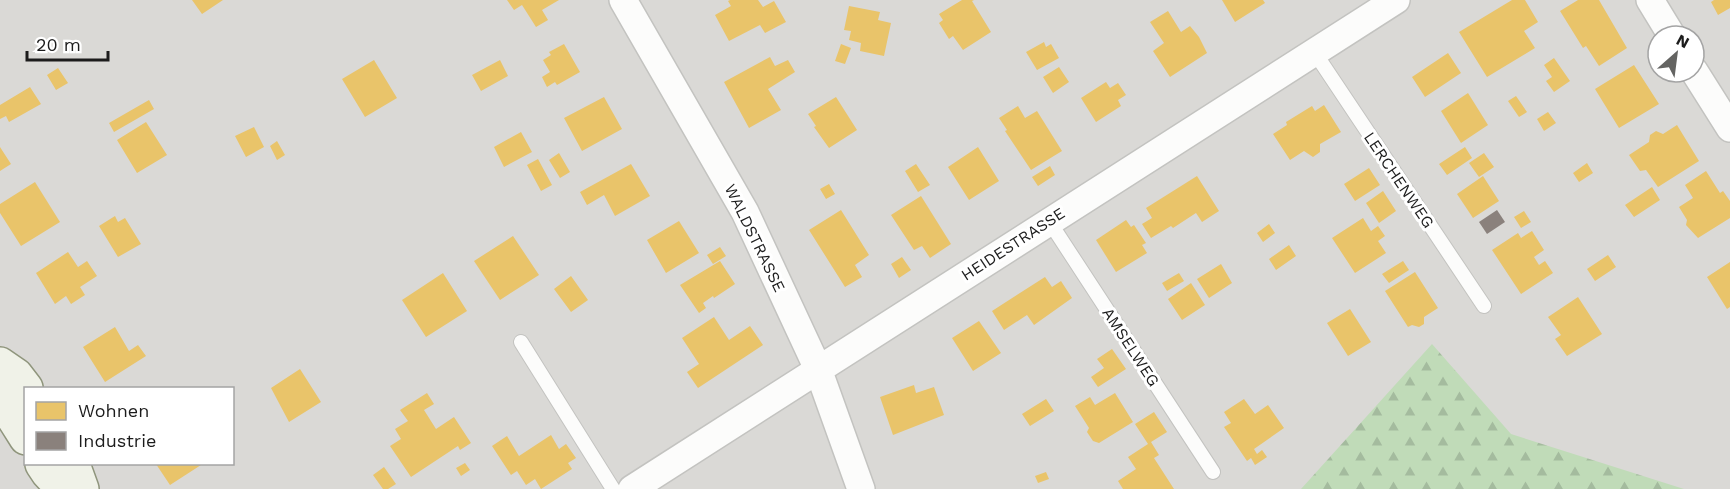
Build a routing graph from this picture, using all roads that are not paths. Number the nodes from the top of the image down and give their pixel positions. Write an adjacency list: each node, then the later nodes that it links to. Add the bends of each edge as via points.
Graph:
1 (623, 0): 12 (street, WALDSTRASSE, via 745,212)
2 (1396, 0): 5 (street, HEIDESTRASSE)
3 (1650, 0): 4 (street)
4 (1665, 24)
5 (1315, 53): 8 (street, HEIDESTRASSE); 9 (lane, LERCHENWEG)
6 (1702, 84): 7 (street)
7 (1730, 129)
8 (1049, 221): 12 (street, HEIDESTRASSE); 18 (lane, AMSELWEG)
9 (1484, 306)
10 (521, 342): 21 (lane)
11 (0, 364): 13 (main road)
12 (818, 369): 22 (street, HEIDESTRASSE); 23 (street, WALDSTRASSE)
13 (25, 387)
14 (0, 397): 15 (main road)
15 (24, 435)
16 (43, 465): 19 (main road)
17 (73, 465): 20 (main road)
18 (1213, 472)
19 (63, 489)
20 (82, 489)
21 (613, 489)
22 (632, 489)
23 (861, 489)

